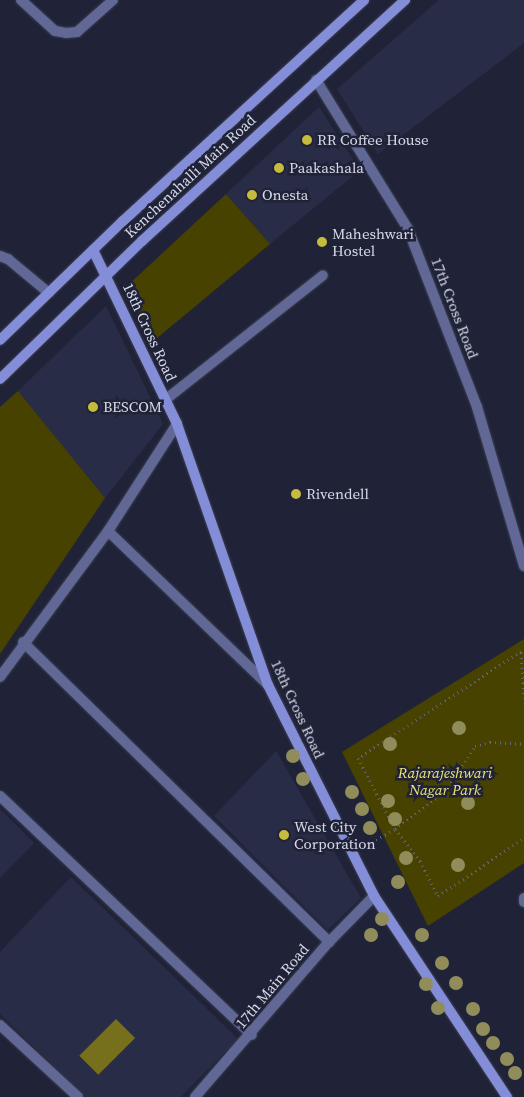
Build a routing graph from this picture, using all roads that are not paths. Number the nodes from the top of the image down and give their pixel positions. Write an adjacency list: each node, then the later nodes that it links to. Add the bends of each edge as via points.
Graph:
1 (21, 0): 2 (street, via 55,31 66,33 77,32)
2 (113, 0)
3 (364, 0): 6 (main road, Kenchenahalli Main Road)
4 (405, 0): 5 (main road, Kenchenahalli Main Road)
5 (316, 80): 8 (main road, Kenchenahalli Main Road); 16 (street, 17th Cross Road, via 408,229 476,407)
6 (93, 250): 8 (main road, 18th Cross Road); 10 (main road, Kenchenahalli Main Road)
7 (0, 256): 10 (street)
8 (106, 276): 12 (main road, Kenchenahalli Main Road); 13 (main road, 18th Cross Road)
9 (323, 276): 13 (street)
10 (49, 293): 11 (main road, Kenchenahalli Main Road)
11 (2, 335)
12 (0, 379)
13 (165, 400): 14 (main road, 18th Cross Road)
14 (177, 424): 15 (street); 19 (main road, 18th Cross Road)
15 (108, 531): 17 (street); 19 (street)
16 (523, 561)
17 (23, 642): 18 (street); 24 (street)
18 (0, 677)
19 (268, 685): 21 (main road, 18th Cross Road)
20 (0, 796): 26 (street)
21 (374, 896): 24 (street, 17th Main Road); 29 (main road, 18th Cross Road)
22 (524, 898): 23 (street)
23 (524, 902)
24 (329, 942): 26 (street, 17th Main Road)
25 (0, 1025): 27 (street)
26 (252, 1035): 28 (street, 17th Main Road)
27 (78, 1097)
28 (195, 1097)
29 (507, 1097)

